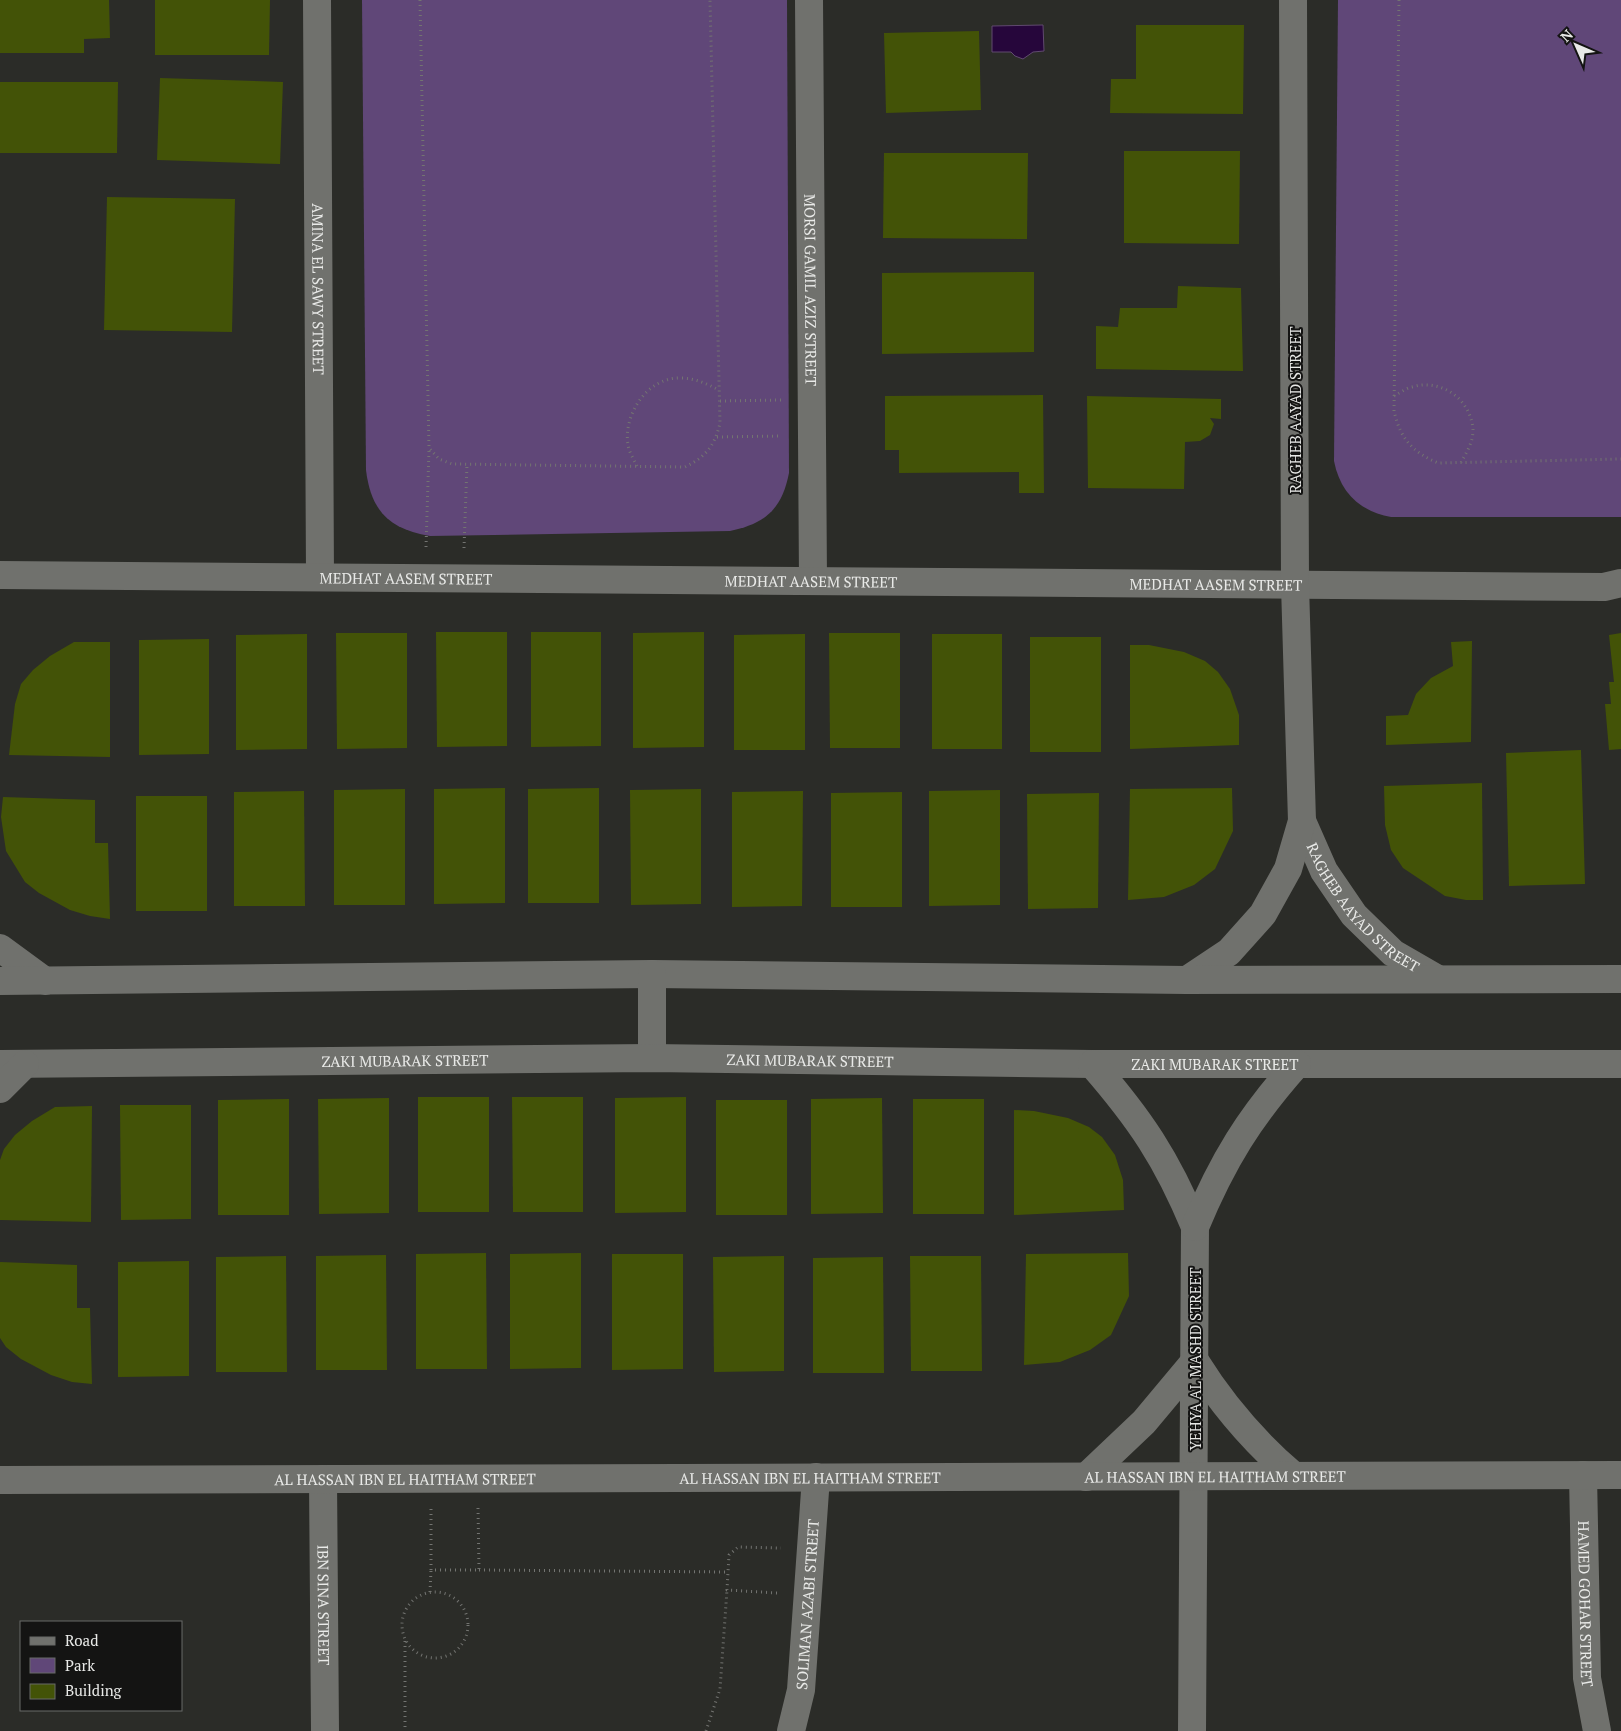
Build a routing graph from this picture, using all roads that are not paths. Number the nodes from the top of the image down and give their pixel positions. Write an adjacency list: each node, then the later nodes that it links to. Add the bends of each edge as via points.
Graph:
1 (317, 0): 5 (street, AMINA EL SAWY STREET)
2 (809, 0): 6 (street, MORSI GAMIL AZIZ STREET)
3 (1293, 0): 8 (street, RAGHEB AAYAD STREET)
4 (0, 575): 5 (street, MEDHAT AASEM STREET)
5 (320, 577): 6 (street, MEDHAT AASEM STREET)
6 (813, 581): 8 (street, MEDHAT AASEM STREET)
7 (1621, 583): 8 (street, MEDHAT AASEM STREET, via 1604,587)
8 (1295, 585): 9 (street, RAGHEB AAYAD STREET)
9 (1302, 821): 13 (street, RAGHEB AAYAD STREET, via 1288,870 1262,914 1229,952); 14 (street, RAGHEB AAYAD STREET, via 1324,871 1354,915 1394,953)
10 (0, 948): 16 (street)
11 (652, 974): 13 (street); 16 (street); 17 (street)
12 (1621, 979): 14 (street)
13 (1187, 980): 14 (street)
14 (1439, 980)
15 (0, 981): 16 (street)
16 (45, 981)
17 (652, 1058): 18 (street, ZAKI MUBARAK STREET); 19 (street, ZAKI MUBARAK STREET)
18 (12, 1064): 22 (street)
19 (1092, 1064): 20 (street, ZAKI MUBARAK STREET); 23 (street, YEHYA AL MASHD STREET, via 1124,1100 1152,1140 1176,1182)
20 (1297, 1064): 21 (street, ZAKI MUBARAK STREET); 23 (street, YEHYA AL MASHD STREET, via 1265,1100 1237,1140)
21 (1621, 1064)
22 (0, 1089)
23 (1195, 1227): 24 (street, YEHYA AL MASHD STREET)
24 (1195, 1361): 27 (street, via 1144,1422); 28 (street, YEHYA AL MASHD STREET); 29 (street, via 1239,1424)
25 (1583, 1475): 26 (street, AL HASSAN IBN EL HAITHAM STREET); 29 (street, AL HASSAN IBN EL HAITHAM STREET); 36 (street, HAMED GOHAR STREET, via 1587,1678)
26 (1621, 1475)
27 (1086, 1476): 28 (street, AL HASSAN IBN EL HAITHAM STREET); 30 (street, AL HASSAN IBN EL HAITHAM STREET)
28 (1195, 1476): 29 (street, AL HASSAN IBN EL HAITHAM STREET); 35 (street, YEHYA AL MASHD STREET)
29 (1294, 1476)
30 (816, 1477): 31 (street, AL HASSAN IBN EL HAITHAM STREET); 34 (street, SOLIMAN AZABI STREET, via 802,1690)
31 (323, 1479): 32 (street, AL HASSAN IBN EL HAITHAM STREET); 33 (street, IBN SINA STREET)
32 (0, 1480)
33 (325, 1731)
34 (791, 1731)
35 (1192, 1731)
36 (1597, 1731)

